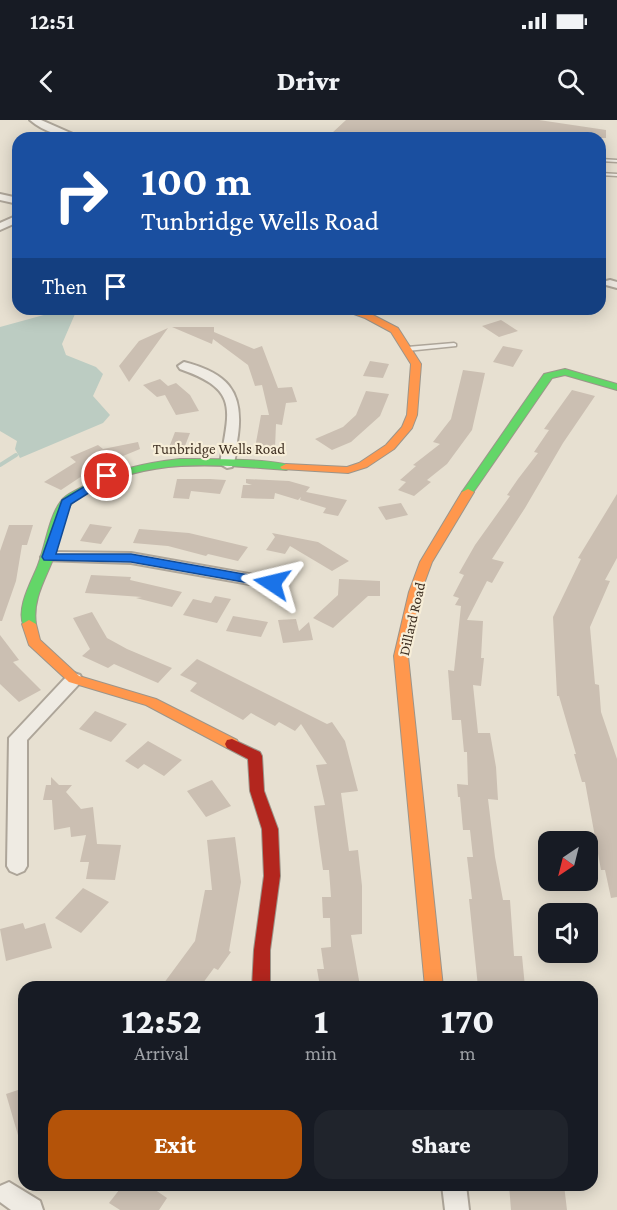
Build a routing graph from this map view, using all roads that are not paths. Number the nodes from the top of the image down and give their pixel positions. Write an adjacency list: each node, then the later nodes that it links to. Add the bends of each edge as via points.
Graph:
1 (34, 120): 2 (street)
2 (60, 132)
3 (365, 315): 5 (street, Tunbridge Wells Road, via 395,330)
4 (454, 345): 5 (lane)
5 (407, 349): 8 (street, Tunbridge Wells Road, via 417,364 412,415 407,428 390,447 363,465 348,470)
6 (184, 366): 8 (street, via 220,380 232,396)
7 (617, 387): 14 (street, Dillard Road, via 566,372 548,376 465,496 426,562 415,592 401,656)
8 (227, 464): 9 (street, Tunbridge Wells Road, via 147,464 107,476 66,502)
9 (48, 557): 10 (street, via 131,558); 11 (street, Tunbridge Wells Road, via 32,597 28,620 34,642)
10 (272, 583)
11 (74, 679): 12 (street, via 18,738); 13 (street, Tunbridge Wells Road, via 150,702 255,756 257,791 270,829 272,876)
12 (17, 866)
13 (261, 981)
14 (433, 981)
15 (455, 1191): 18 (street)
16 (9, 1194): 17 (street)
17 (30, 1210)
18 (457, 1210)

